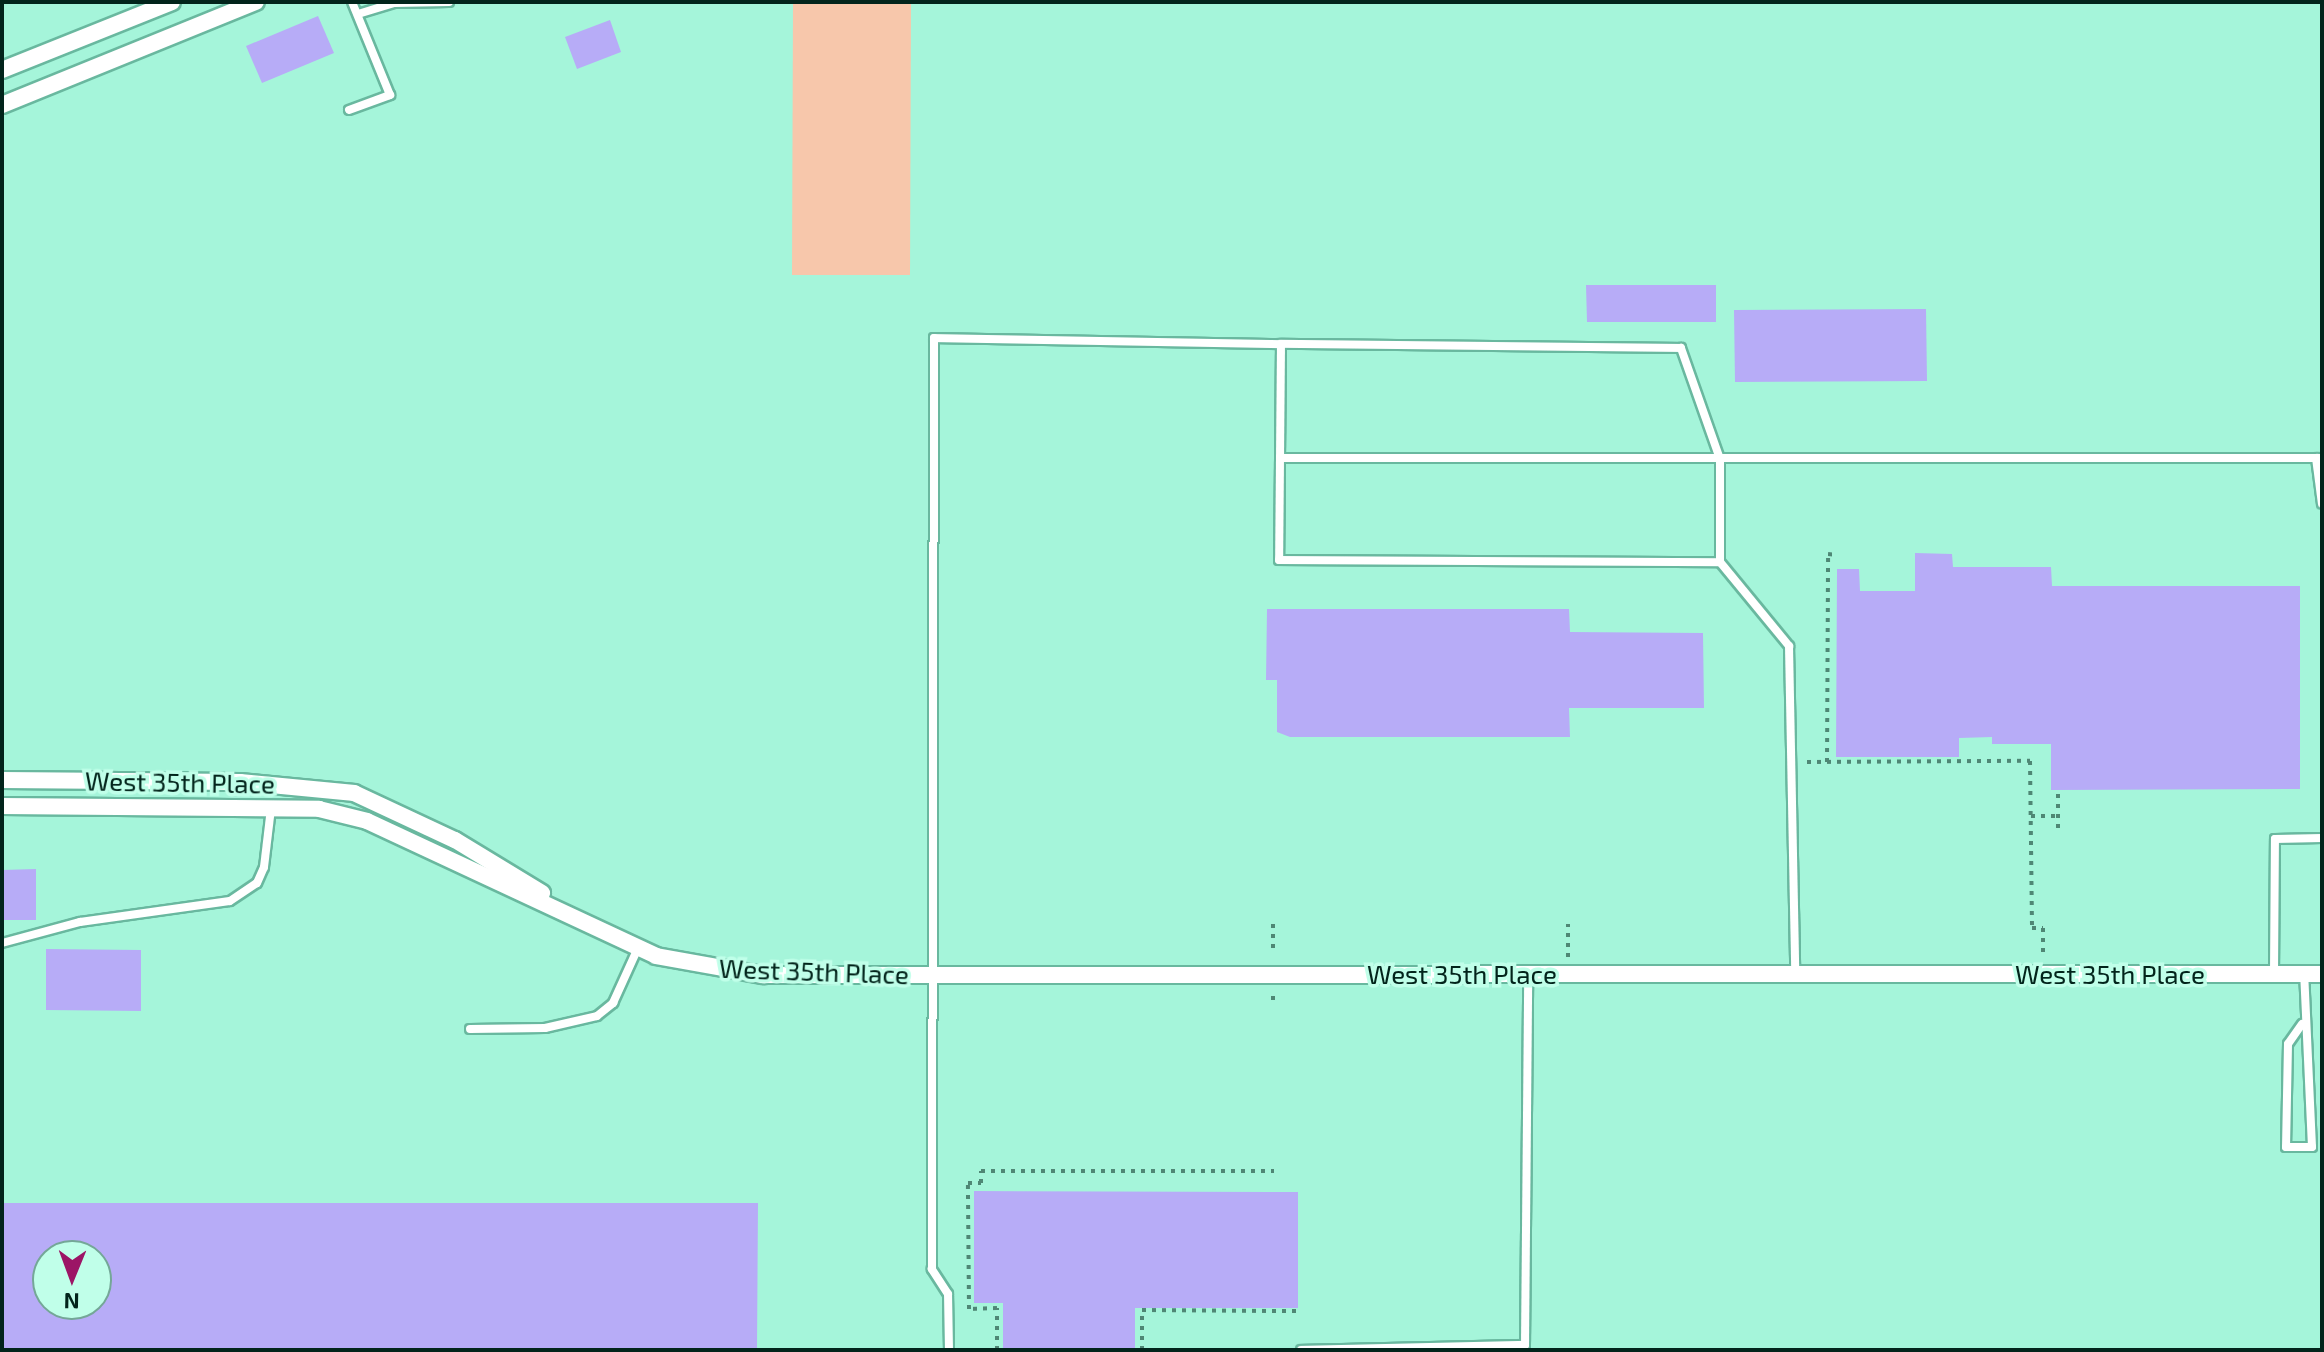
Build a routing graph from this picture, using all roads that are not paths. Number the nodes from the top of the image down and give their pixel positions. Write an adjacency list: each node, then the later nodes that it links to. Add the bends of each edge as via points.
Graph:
1 (172, 2): 6 (street)
2 (256, 2): 7 (street)
3 (352, 2): 5 (lane)
4 (449, 2): 5 (lane, via 394,3)
5 (358, 14): 8 (lane, via 390,95)
6 (2, 70)
7 (2, 105)
8 (349, 110)
9 (1281, 344): 10 (lane); 12 (lane, via 1681,348); 26 (lane, via 934,338)
10 (1280, 458): 12 (lane); 14 (lane, via 1279,560)
11 (2319, 458): 12 (lane); 13 (lane)
12 (1720, 459): 14 (lane)
13 (2322, 504)
14 (1720, 562): 22 (lane, via 1789,646)
15 (2, 780): 19 (street, West 35th Place, via 240,782 354,793 455,840)
16 (2, 806): 17 (street, West 35th Place)
17 (271, 807): 19 (street, West 35th Place, via 367,821); 20 (lane, via 264,867 257,883 230,901 80,922)
18 (2322, 838): 27 (lane, via 2275,839)
19 (607, 935): 21 (street, West 35th Place)
20 (2, 943)
21 (638, 948): 26 (street, West 35th Place, via 705,968 763,975); 29 (lane, via 613,1003 597,1016 545,1028)
22 (1795, 973): 23 (street, West 35th Place); 27 (street, West 35th Place)
23 (1528, 974): 26 (street, West 35th Place); 30 (lane, via 1525,1345)
24 (2304, 974): 25 (street, West 35th Place); 27 (street, West 35th Place); 28 (lane)
25 (2322, 974)
26 (930, 975): 31 (lane, via 932,1269 948,1294)
27 (2274, 975)
28 (2302, 1024): 28 (lane, via 2312,1044 2312,1147 2286,1147 2288,1044)
29 (470, 1029)
30 (1506, 1348): 32 (lane)
31 (949, 1350)
32 (1301, 1350)

